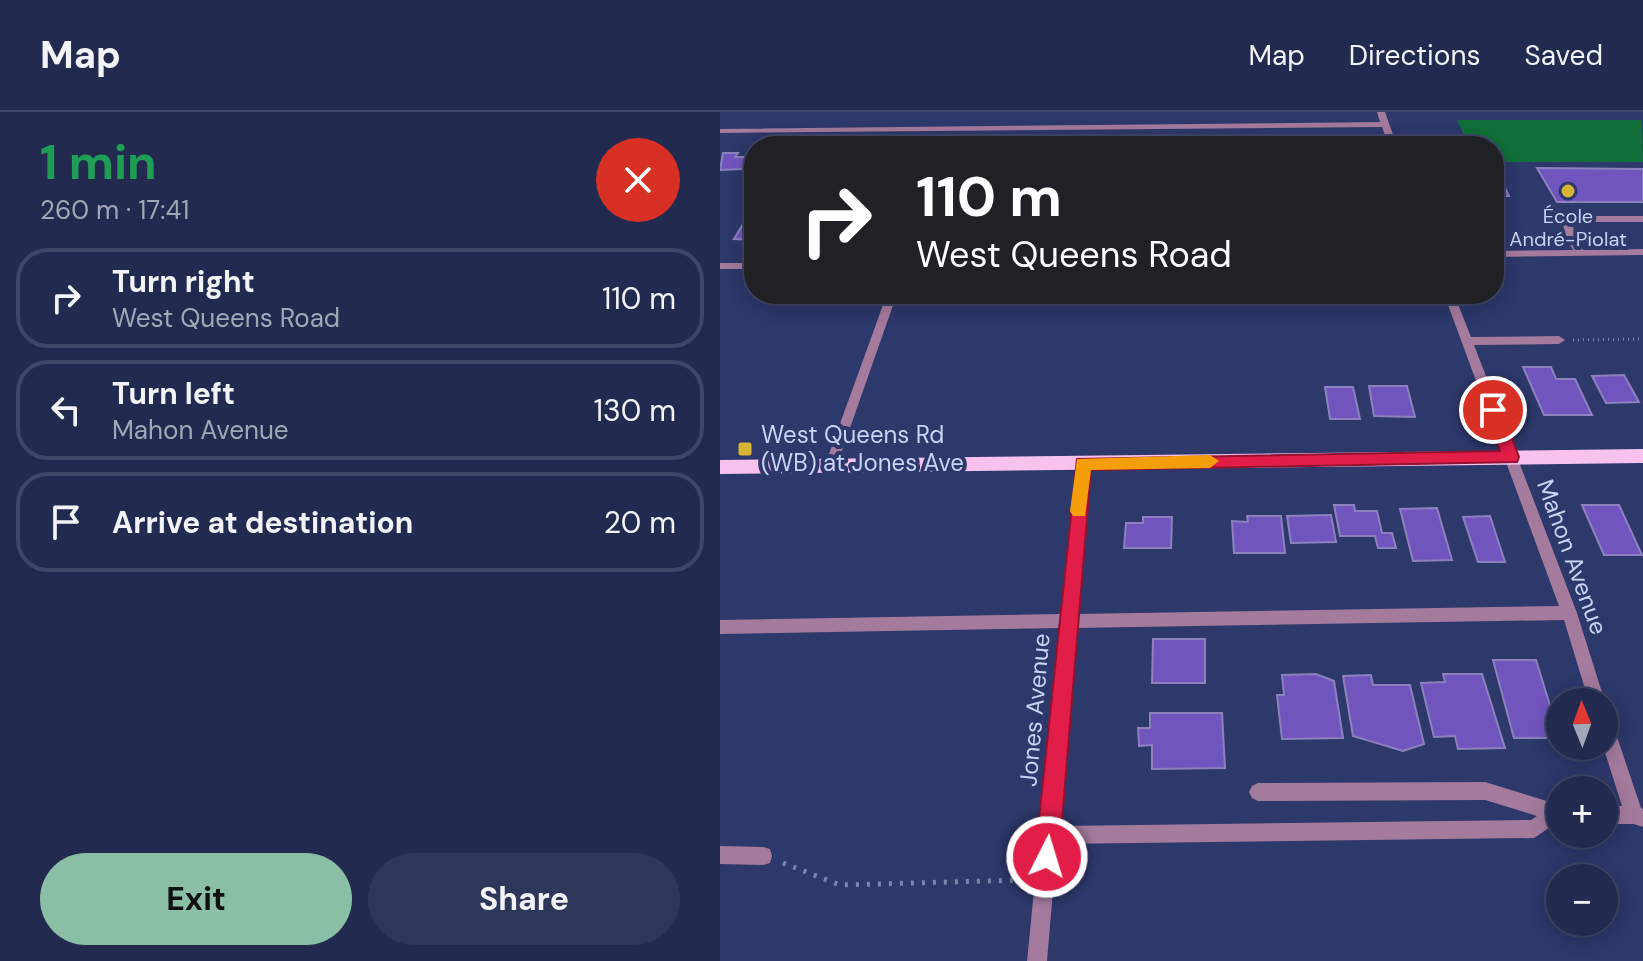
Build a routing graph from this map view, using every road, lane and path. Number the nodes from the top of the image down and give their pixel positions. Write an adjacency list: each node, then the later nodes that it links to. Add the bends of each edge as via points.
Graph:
1 (1381, 112): 2 (street)
2 (1385, 124): 3 (street, via 947,133); 4 (street)
3 (720, 131)
4 (1389, 136)
5 (1643, 219): 7 (street, via 1567,219)
6 (1643, 252): 7 (street)
7 (1580, 253): 8 (street)
8 (1504, 254)
9 (720, 266): 10 (street)
10 (744, 266)
11 (888, 304): 19 (street)
12 (1453, 304): 15 (street, Mahon Avenue)
13 (1643, 339): 14 (path)
14 (1559, 340): 15 (street)
15 (1467, 341): 17 (street, Mahon Avenue)
16 (1643, 456): 17 (main road)
17 (1511, 457): 18 (main road); 21 (street, Mahon Avenue)
18 (1083, 463): 19 (main road); 22 (street, Jones Avenue)
19 (831, 465): 20 (main road)
20 (720, 467)
21 (1569, 613): 22 (street); 24 (street, Mahon Avenue)
22 (1069, 622): 23 (street); 31 (street, Jones Avenue)
23 (720, 627)
24 (1593, 688)
25 (1618, 760): 29 (street)
26 (1258, 792): 27 (street, via 1485,791)
27 (1546, 809)
28 (1618, 816): 29 (street)
29 (1639, 817)
30 (1546, 821): 31 (street, via 1534,829)
31 (1049, 835): 34 (street, Jones Avenue)
32 (720, 855): 33 (street)
33 (763, 856): 34 (path, via 840,885)
34 (1045, 879): 35 (street, Jones Avenue)
35 (1037, 961)

